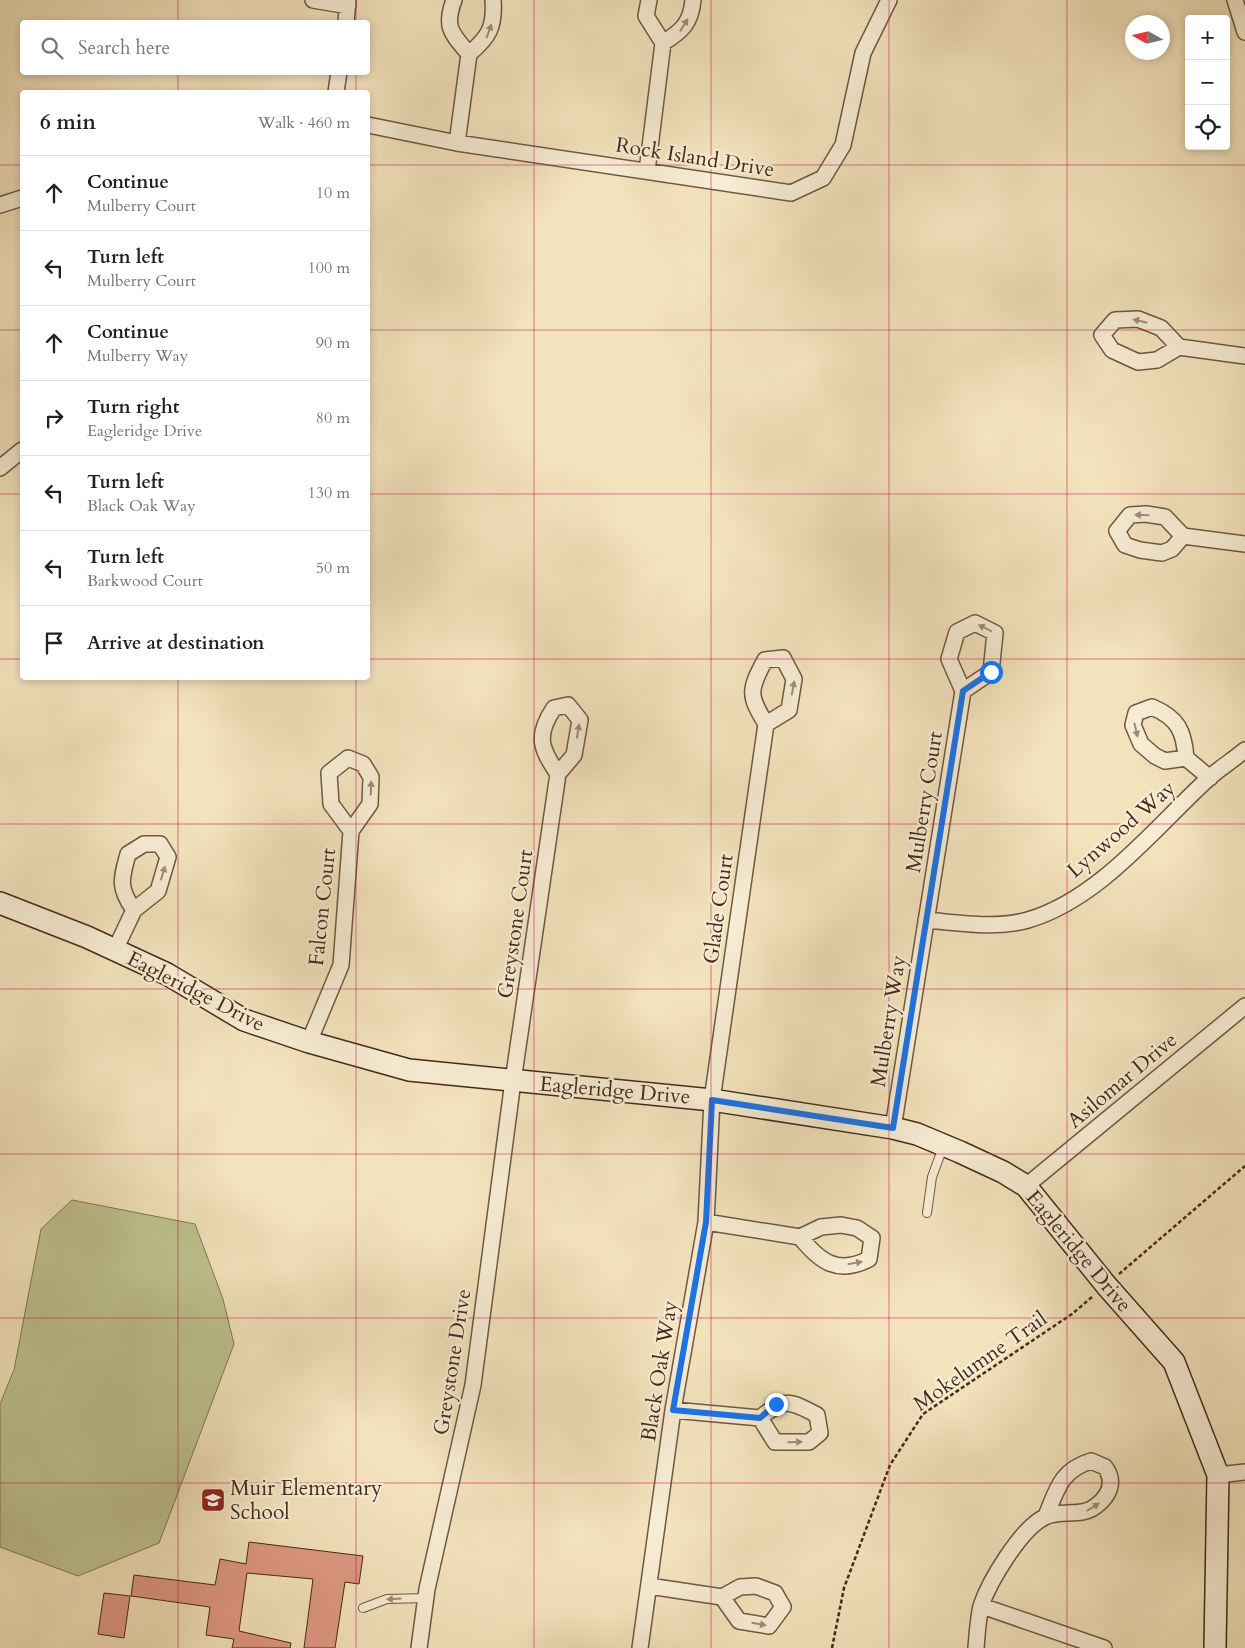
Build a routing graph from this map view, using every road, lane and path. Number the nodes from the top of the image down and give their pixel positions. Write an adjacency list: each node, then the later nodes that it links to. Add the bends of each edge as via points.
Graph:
1 (313, 0): 8 (street)
2 (454, 0): 12 (street, via 449,15 450,32)
3 (493, 0): 12 (street, one-way to 3, via 487,38 494,15)
4 (649, 0): 11 (street, via 646,16)
5 (693, 0): 11 (street, one-way to 5, via 682,31 692,11)
6 (890, 0): 17 (street, Rock Island Drive, via 863,54 843,145 823,178 791,193)
7 (1235, 0): 10 (street)
8 (348, 3): 9 (street)
9 (346, 20)
10 (1245, 32)
11 (663, 43): 17 (street)
12 (469, 54): 16 (street)
13 (338, 75): 14 (street)
14 (336, 90)
15 (370, 125): 16 (street, Rock Island Drive)
16 (457, 143): 17 (street, Rock Island Drive)
17 (647, 171)
18 (20, 199): 19 (street)
19 (0, 206)
20 (1180, 347): 21 (street)
21 (1245, 356)
22 (20, 452): 23 (street)
23 (0, 468)
24 (1183, 536): 25 (street)
25 (1245, 544)
26 (963, 691): 35 (street, Mulberry Court)
27 (766, 724): 40 (street, Glade Court)
28 (1245, 750): 31 (street, Lynwood Way)
29 (1186, 758): 31 (street)
30 (558, 774): 39 (street, Greystone Court)
31 (1210, 778): 35 (street, Lynwood Way, via 1118,866 1068,902 1028,920 994,925)
32 (351, 830): 38 (street, Falcon Court, via 341,965)
33 (0, 903): 36 (street, Eagleridge Drive)
34 (134, 910): 36 (street)
35 (926, 920): 41 (street, Mulberry Way)
36 (114, 950): 38 (street, Eagleridge Drive, via 167,974 244,1020)
37 (1245, 1006): 44 (street, Asilomar Drive)
38 (309, 1042): 39 (street, Eagleridge Drive, via 410,1070)
39 (513, 1081): 40 (street, Eagleridge Drive); 56 (street, Greystone Drive, via 473,1385)
40 (712, 1100): 41 (street, Eagleridge Drive); 46 (street, Black Oak Way)
41 (893, 1128): 42 (street, Eagleridge Drive)
42 (944, 1146): 44 (street, Eagleridge Drive); 45 (lane, via 932,1177)
43 (1245, 1166): 48 (path, Mokelumne Trail)
44 (1026, 1186): 48 (street, Eagleridge Drive)
45 (926, 1213)
46 (706, 1222): 47 (street); 49 (street, Black Oak Way)
47 (800, 1237)
48 (1106, 1285): 52 (street, Eagleridge Drive, via 1174,1362); 61 (path, Mokelumne Trail, via 1072,1314 923,1414 890,1465 844,1588)
49 (673, 1410): 50 (street); 54 (street, Black Oak Way)
50 (760, 1418)
51 (1245, 1472): 52 (street)
52 (1218, 1475): 64 (street, Eagleridge Drive)
53 (1046, 1516): 57 (street, via 1009,1551)
54 (649, 1586): 55 (street); 60 (street, Black Oak Way)
55 (722, 1597)
56 (426, 1598): 58 (lane, one-way to 58, via 387,1599); 59 (street, Greystone Drive)
57 (982, 1606): 62 (street); 63 (street)
58 (363, 1608)
59 (419, 1648)
60 (640, 1648)
61 (832, 1648)
62 (976, 1648)
63 (1104, 1648)
64 (1215, 1648)

